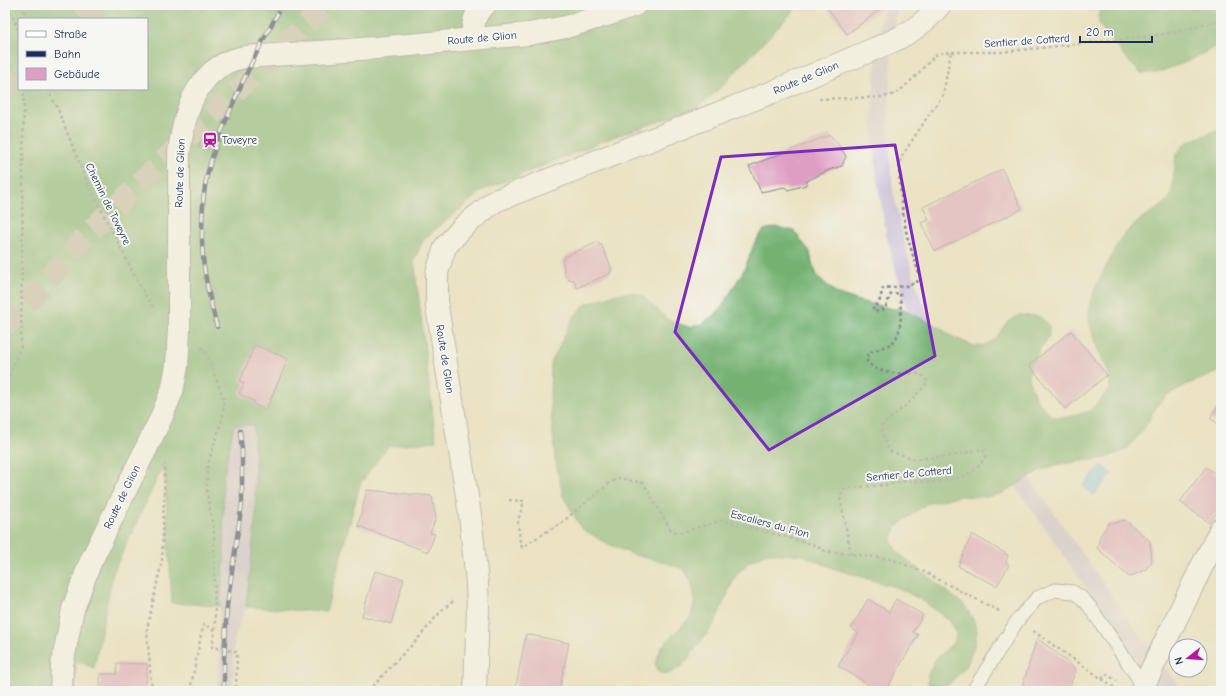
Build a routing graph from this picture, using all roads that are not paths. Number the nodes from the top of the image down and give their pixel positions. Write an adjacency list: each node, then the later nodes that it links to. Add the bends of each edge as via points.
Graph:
1 (485, 5): 4 (street, via 476,15)
2 (635, 5): 4 (street, Route de Glion, via 566,27 529,34)
3 (940, 5): 8 (street, Route de Glion, via 923,22 893,42 776,91 495,201 463,227 445,247 437,273 437,306 470,516 477,583)
4 (472, 39): 7 (street, Route de Glion, via 245,57 215,69 195,92 187,110 181,135 179,330 177,366 172,391 162,418 90,564 73,609 62,665)
5 (1221, 529): 6 (street)
6 (1142, 688): 9 (lane, via 1090,607 1073,592 1055,590 1037,598 1017,621)
7 (61, 691)
8 (475, 691)
9 (973, 691)

